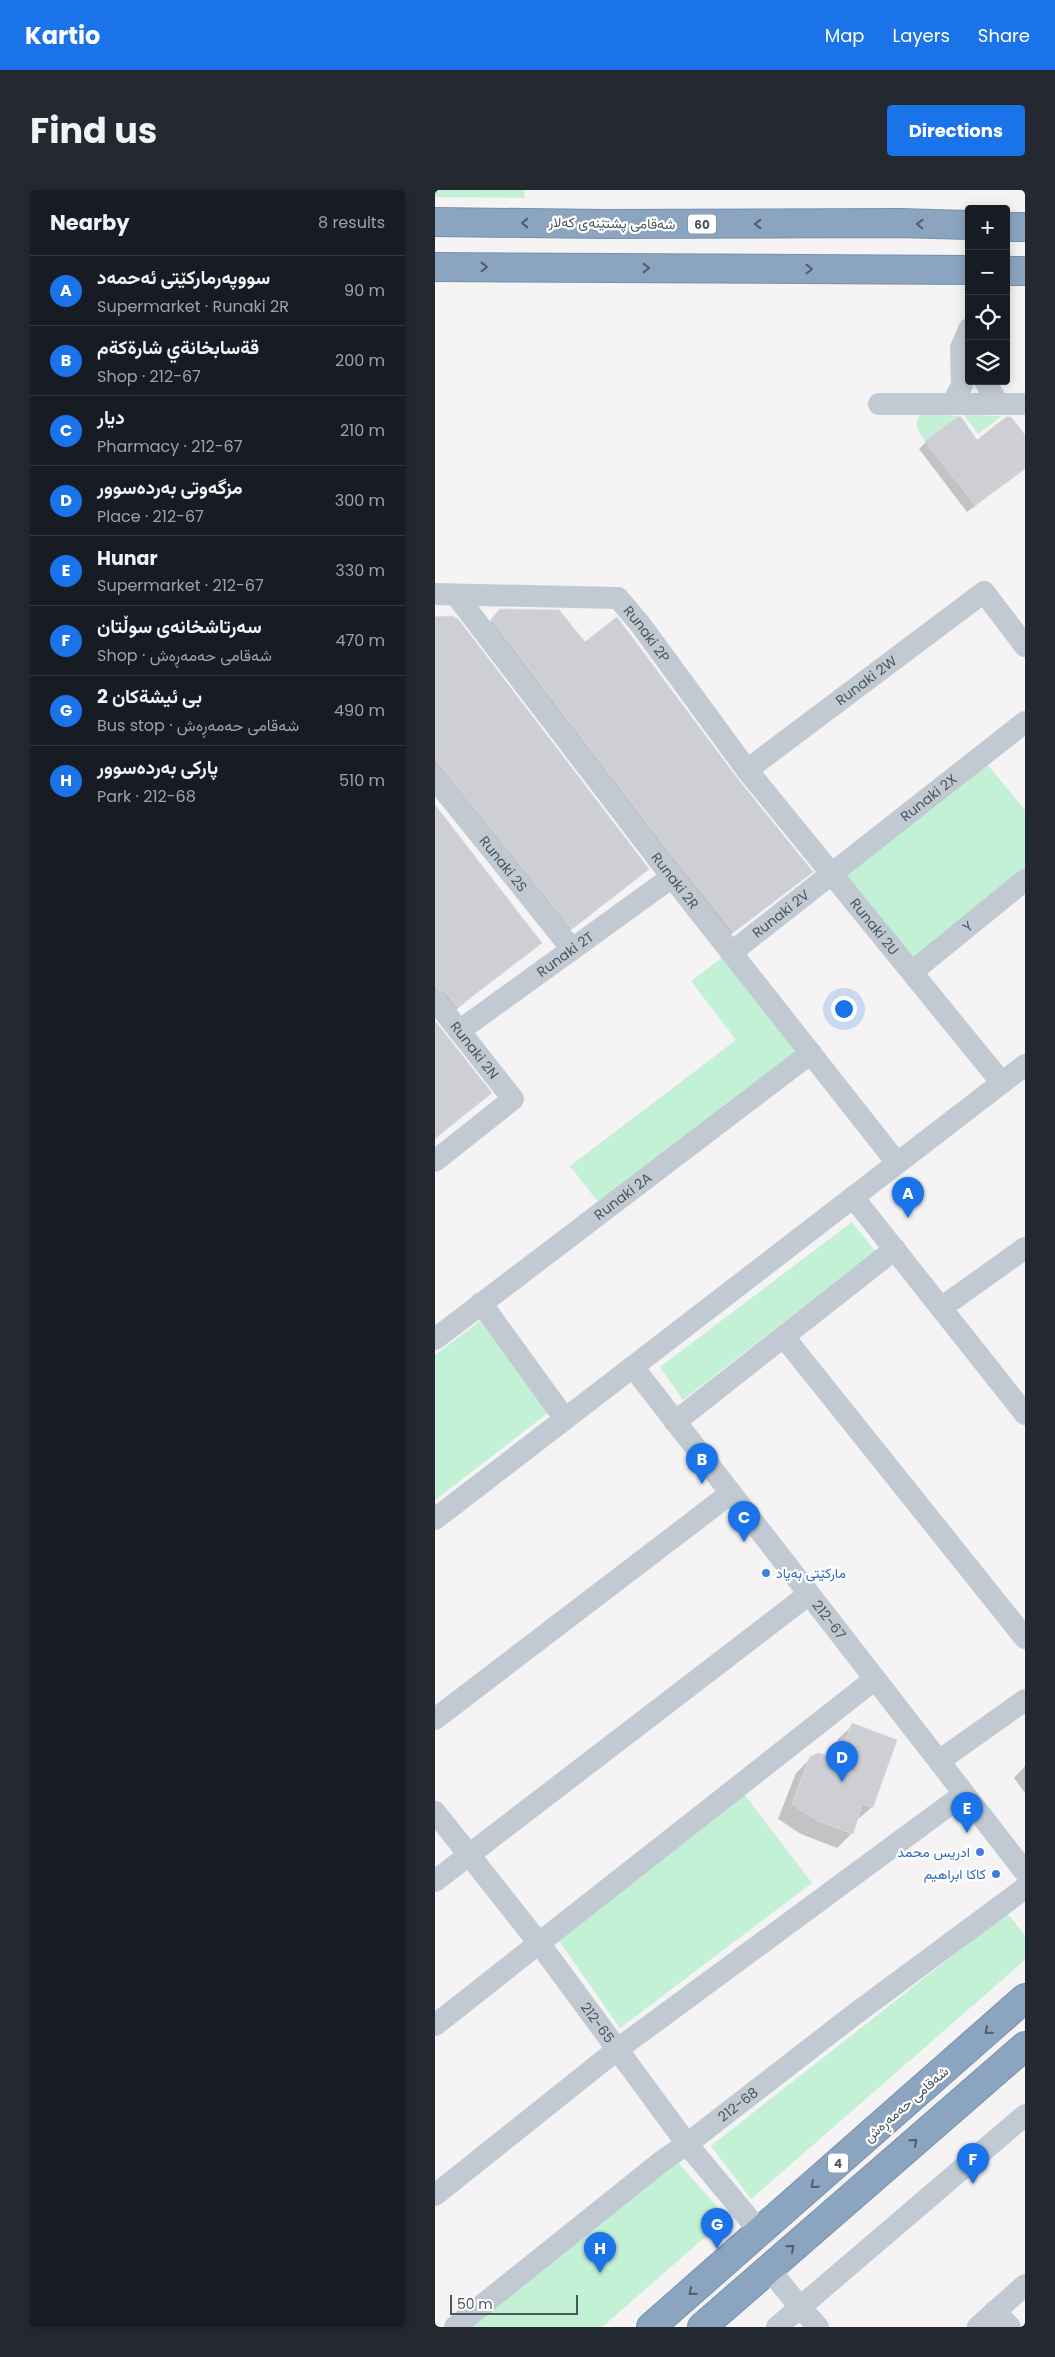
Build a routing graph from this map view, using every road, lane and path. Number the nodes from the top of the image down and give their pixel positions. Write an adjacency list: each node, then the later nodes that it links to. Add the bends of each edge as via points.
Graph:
1 (435, 222): 2 (highway, شەقامی پشتێنەی کەلار / 60, one-way to 1)
2 (965, 225)
3 (1010, 226): 4 (highway)
4 (1025, 227)
5 (435, 267): 6 (highway, one-way to 6)
6 (965, 270)
7 (1010, 271): 8 (highway)
8 (1025, 271)
9 (965, 338): 12 (street, via 961,348 962,384)
10 (987, 385): 13 (street)
11 (879, 404): 12 (street)
12 (952, 404): 13 (street)
13 (998, 404): 14 (street)
14 (1025, 404)
15 (446, 595): 18 (street, Runaki 2P, via 618,598); 21 (street, Runaki 2R)
16 (1025, 646): 18 (street, Runaki 2W, via 984,592)
17 (1025, 722): 20 (street, Runaki 2X)
18 (747, 770): 20 (street, Runaki 2U)
19 (435, 779): 23 (street, Runaki 2S)
20 (831, 874): 24 (street, Runaki 2V); 25 (street, Runaki 2U)
21 (672, 877): 23 (street, Runaki 2T); 24 (street, Runaki 2R)
22 (1025, 880): 25 (street, Y)
23 (572, 949): 27 (street, Runaki 2T)
24 (732, 952): 28 (street, Runaki 2R)
25 (912, 972): 30 (street, Runaki 2U)
26 (435, 1000): 27 (street, Runaki 2N)
27 (459, 1031): 31 (street, Runaki 2N, via 513,1099)
28 (811, 1053): 32 (street, Runaki 2R); 36 (street, Runaki 2A)
29 (1025, 1065): 30 (street)
30 (1002, 1083): 32 (street)
31 (435, 1161)
32 (897, 1163): 33 (street)
33 (853, 1197): 35 (street); 40 (street)
34 (1025, 1248): 37 (street)
35 (895, 1250): 37 (street); 38 (street)
36 (481, 1303): 39 (street, Runaki 2A); 42 (street)
37 (941, 1308): 41 (street)
38 (784, 1337): 43 (street); 47 (street)
39 (435, 1339)
40 (633, 1367): 42 (street); 43 (street, 212-67)
41 (1024, 1409)
42 (565, 1419): 45 (street)
43 (675, 1422): 44 (street, 212-67)
44 (731, 1493): 46 (street, 212-67); 50 (street)
45 (435, 1519)
46 (809, 1594): 48 (street, 212-67); 54 (street)
47 (1025, 1638)
48 (875, 1679): 51 (street, 212-67); 58 (street)
49 (1025, 1700): 51 (street)
50 (435, 1718)
51 (939, 1761): 52 (street, 212-67)
52 (964, 1794): 55 (street, 212-67); 62 (street)
53 (435, 1812): 54 (street, 212-65)
54 (469, 1855): 56 (street); 58 (street, 212-65)
55 (1025, 1872)
56 (435, 1881)
57 (1025, 1888): 64 (street, 212-68)
58 (539, 1943): 60 (street); 62 (street, 212-65)
59 (1025, 1998): 66 (highway, شەقامی حەمەڕەش / 4, one-way to 66)
60 (435, 2025)
61 (1025, 2046): 67 (highway, 4, one-way to 61)
62 (618, 2049): 64 (street, 212-65); 65 (street)
63 (1025, 2115): 69 (street)
64 (687, 2144): 66 (street, 212-65); 71 (street, 212-68)
65 (435, 2195)
66 (761, 2232): 72 (highway, شەقامی حەمەڕەش / 4, one-way to 72)
67 (768, 2268): 69 (street); 73 (highway, 4)
68 (1025, 2285): 70 (street)
69 (800, 2308): 74 (street); 75 (street)
70 (1002, 2319): 76 (street)
71 (455, 2327)
72 (651, 2327)
73 (702, 2327)
74 (777, 2327)
75 (818, 2327)
76 (978, 2327)

